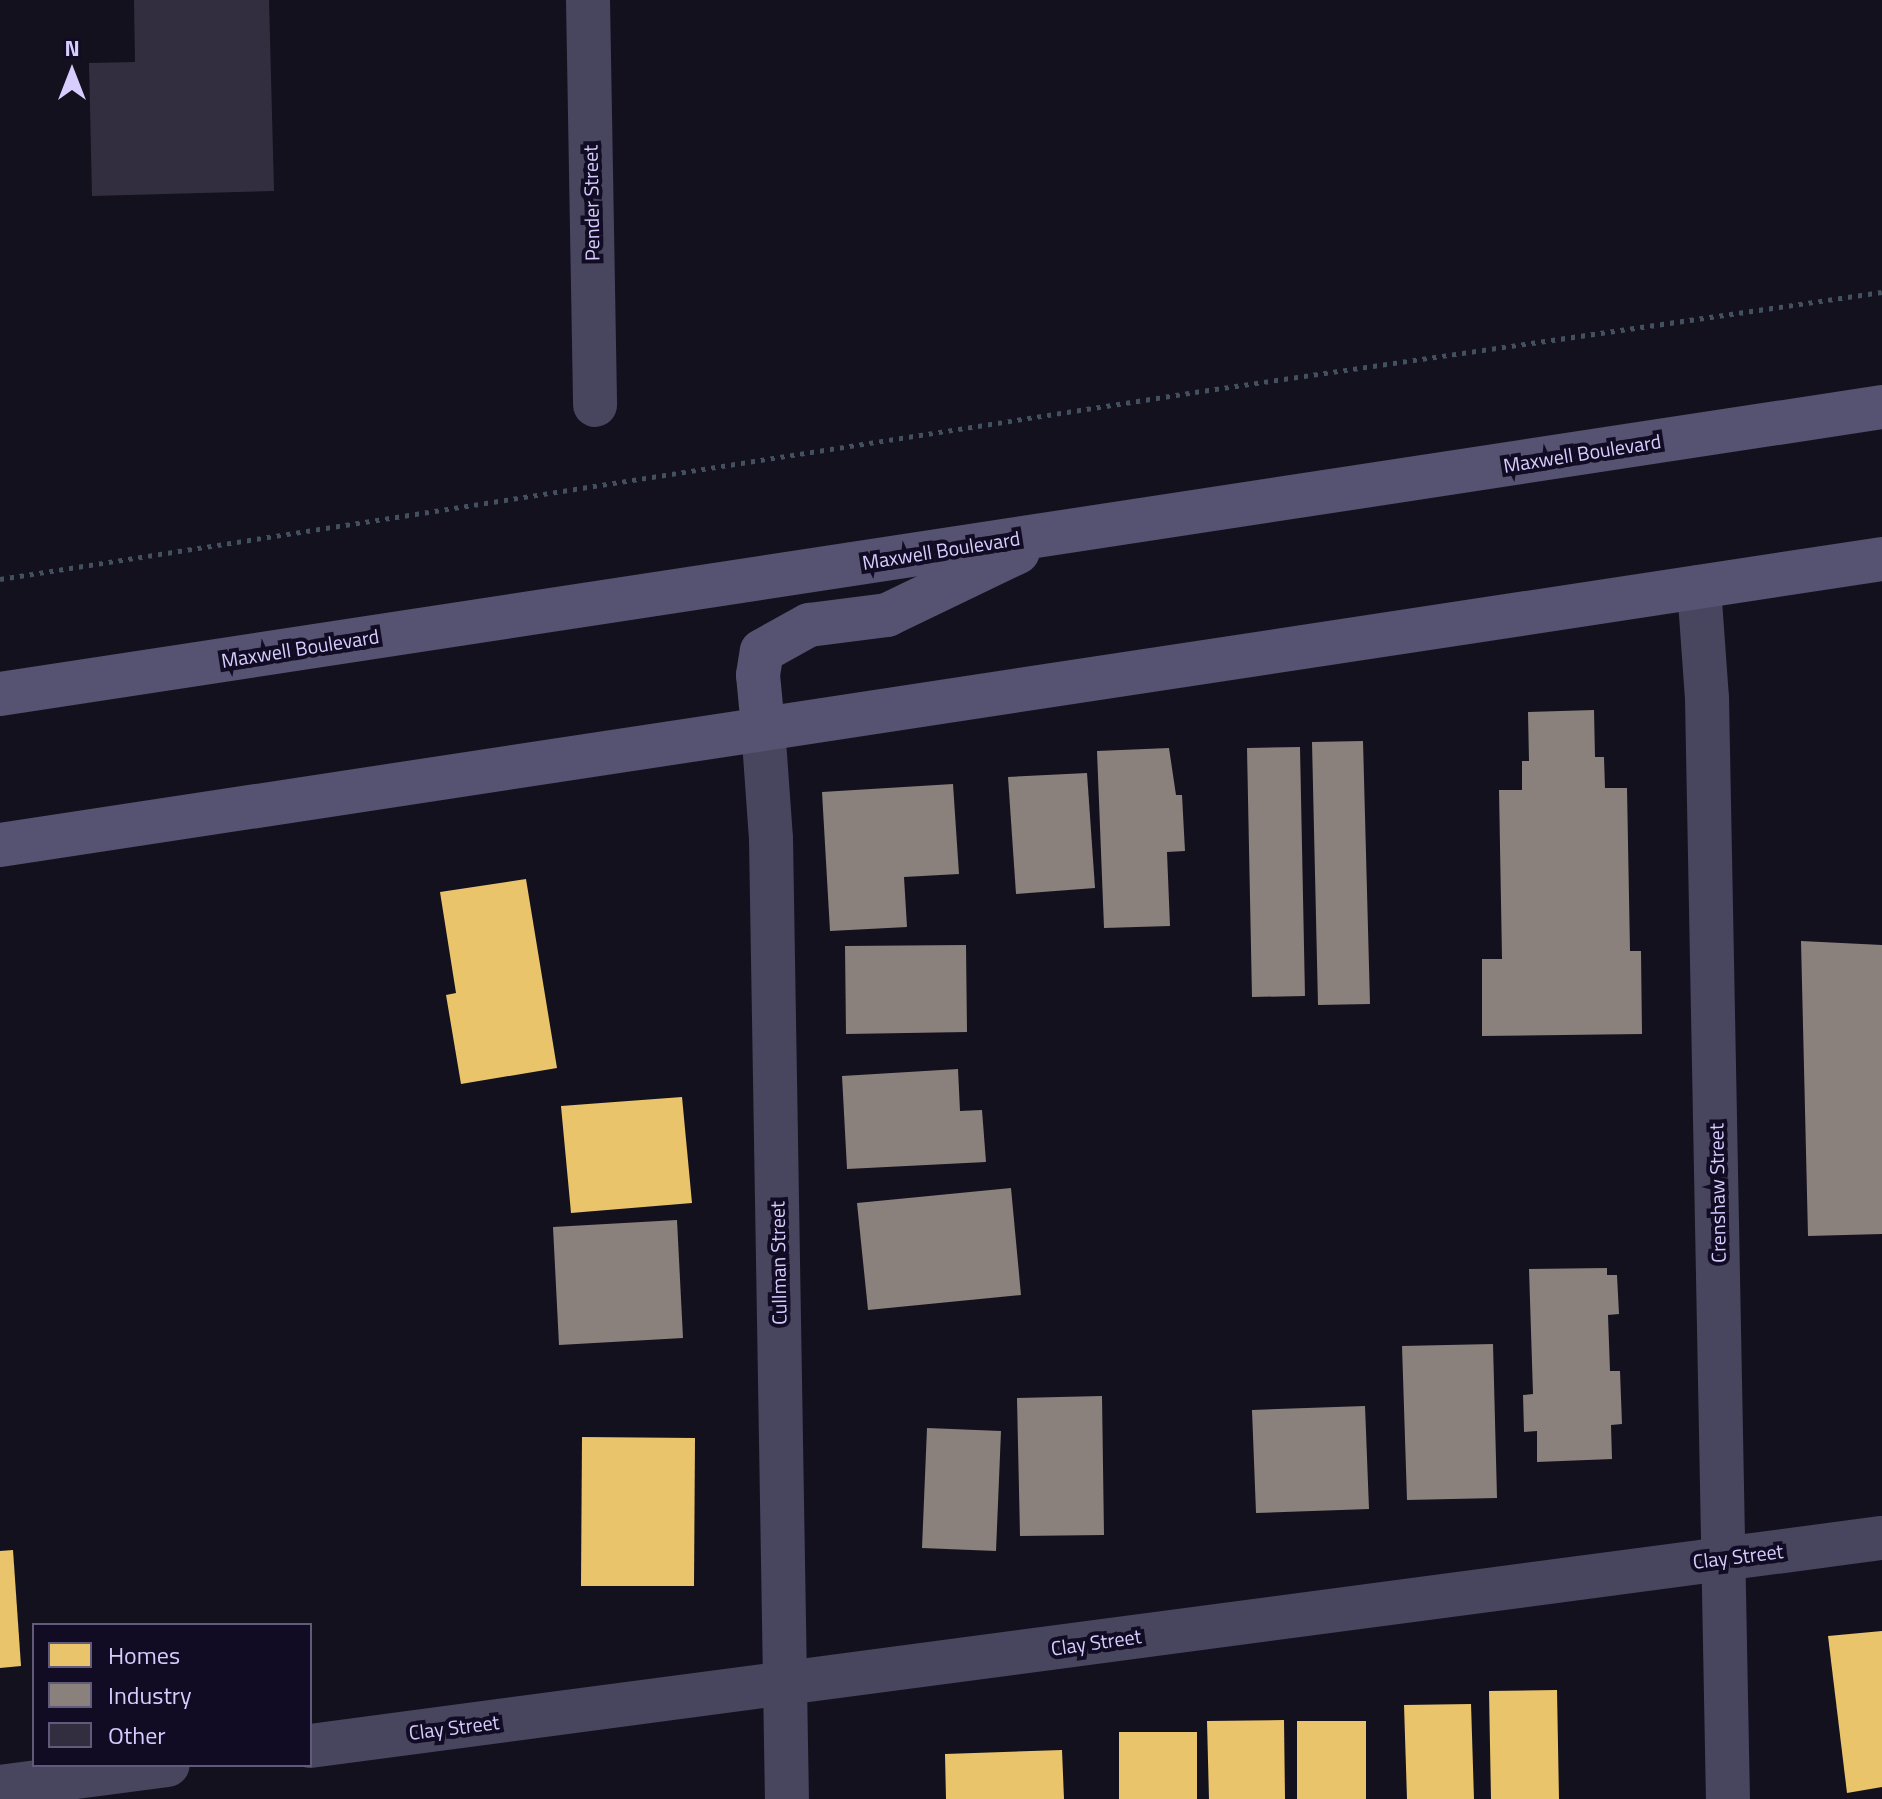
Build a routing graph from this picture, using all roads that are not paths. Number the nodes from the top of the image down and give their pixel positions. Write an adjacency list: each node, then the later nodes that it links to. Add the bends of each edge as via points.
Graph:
1 (588, 0): 2 (street, Pender Street)
2 (595, 405)
3 (1882, 407): 4 (main road, Maxwell Boulevard)
4 (1056, 533): 7 (main road, Maxwell Boulevard); 8 (main road, via 887,615 809,625 762,651 758,675)
5 (1882, 559): 6 (main road)
6 (1699, 587): 8 (main road); 11 (street, Crenshaw Street, via 1707,698)
7 (0, 694)
8 (763, 727): 9 (main road); 12 (street, Cullman Street, via 771,854)
9 (0, 845)
10 (1882, 1538): 11 (street, Clay Street)
11 (1724, 1557): 12 (street, Clay Street); 17 (street, Crenshaw Street)
12 (785, 1684): 13 (street, Clay Street); 16 (street, Cullman Street)
13 (312, 1746)
14 (153, 1767): 15 (street)
15 (0, 1787)
16 (787, 1799)
17 (1728, 1799)

